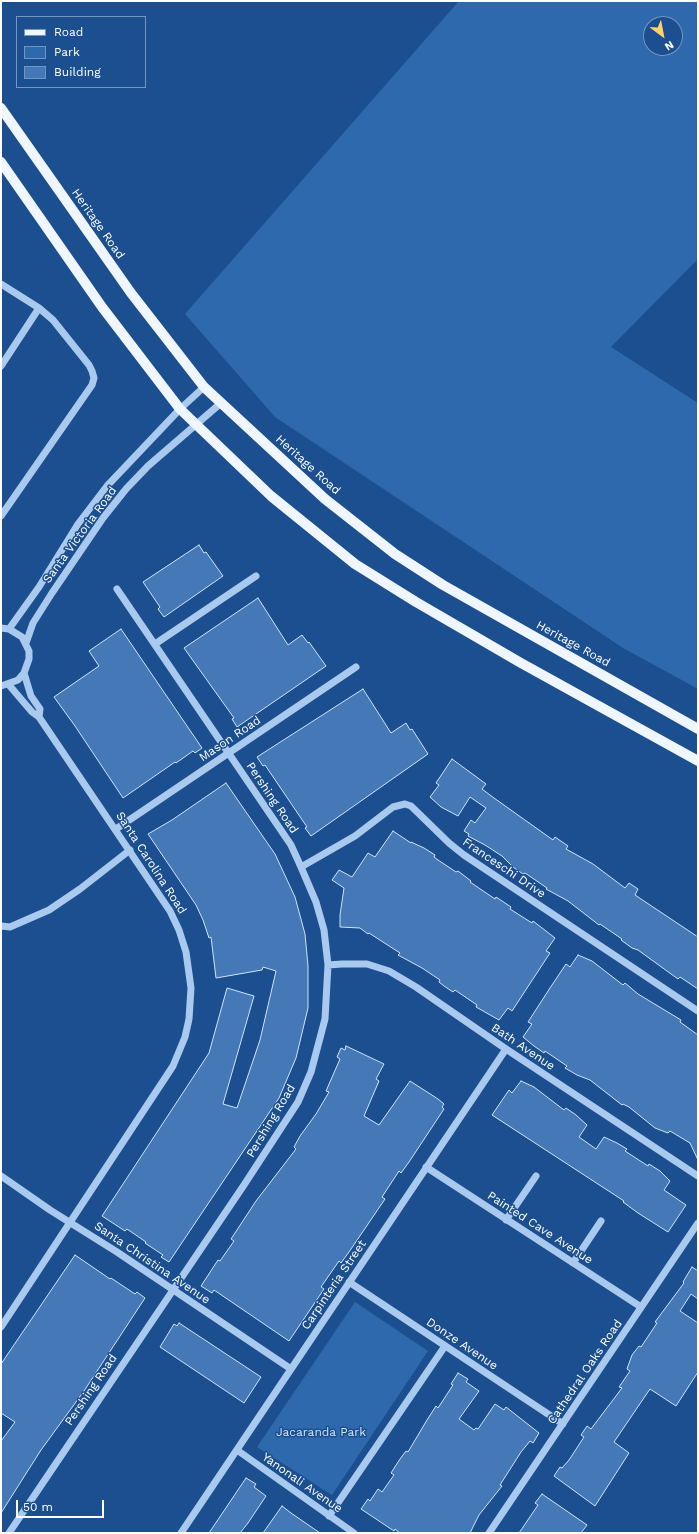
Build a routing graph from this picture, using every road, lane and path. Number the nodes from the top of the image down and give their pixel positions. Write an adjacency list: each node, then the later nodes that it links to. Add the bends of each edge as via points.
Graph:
1 (1, 108): 6 (main road, Heritage Road, via 131,293)
2 (1, 162): 8 (main road, via 102,307)
3 (1, 284): 4 (street)
4 (39, 308): 5 (street); 10 (street, via 53,320 88,365 94,378 92,385)
5 (1, 366)
6 (204, 387): 7 (main road, Heritage Road); 8 (street, Santa Victoria Road)
7 (221, 403): 9 (street, Santa Victoria Road); 22 (main road, Heritage Road, via 325,499 395,554 495,616)
8 (180, 409): 9 (main road); 14 (street, Santa Victoria Road, via 107,486 78,524 39,587)
9 (196, 426): 15 (street, Santa Victoria Road, via 148,466 103,518 34,621); 24 (main road, via 271,496 355,564 520,663)
10 (1, 516)
11 (256, 576): 16 (street)
12 (117, 589): 16 (street, Pershing Road)
13 (1, 628): 14 (street)
14 (9, 629): 15 (street, via 16,632)
15 (26, 643): 18 (street, via 29,658)
16 (155, 644): 23 (street, Pershing Road)
17 (356, 667): 23 (street, Mason Road)
18 (24, 673): 19 (street); 21 (street, Santa Carolina Road, via 31,696 40,708)
19 (9, 685): 20 (street); 21 (street, Santa Carolina Road)
20 (1, 686)
21 (39, 717): 25 (street, Santa Carolina Road)
22 (698, 729)
23 (228, 754): 25 (street, Mason Road); 27 (street, Pershing Road, via 290,845)
24 (698, 761)
25 (116, 829): 26 (street, Santa Carolina Road)
26 (130, 850): 28 (street, via 80,890 49,910 10,927); 38 (street, Santa Carolina Road, via 170,911 179,930 190,968 189,1018 180,1052 164,1082)
27 (301, 867): 29 (street, Pershing Road, via 316,902 324,930); 30 (street, Franceschi Drive, via 355,836 393,807 404,804 412,806 464,855)
28 (1, 926)
29 (328, 965): 31 (street, Bath Avenue, via 367,964 389,971 416,986); 42 (street, Pershing Road, via 322,1031 311,1072 298,1102)
30 (698, 1011)
31 (506, 1049): 32 (street, Carpinteria Street); 35 (street, Bath Avenue)
32 (426, 1167): 36 (street, Painted Cave Avenue); 41 (street, Carpinteria Street)
33 (1, 1176): 38 (street, Santa Christina Avenue)
34 (536, 1176): 36 (street)
35 (698, 1176)
36 (506, 1220): 40 (street, Painted Cave Avenue)
37 (601, 1221): 40 (street)
38 (71, 1222): 42 (street, Santa Christina Avenue); 44 (street, Santa Carolina Road)
39 (698, 1223): 43 (street, Cathedral Oaks Road)
40 (573, 1263): 43 (street, Painted Cave Avenue)
41 (349, 1282): 45 (street, Donze Avenue); 46 (street, Carpinteria Street)
42 (172, 1289): 46 (street, Santa Christina Avenue); 50 (street, Pershing Road)
43 (642, 1307): 47 (street, Cathedral Oaks Road)
44 (1, 1327)
45 (445, 1346): 47 (street, Donze Avenue); 49 (street)
46 (290, 1369): 48 (street, Carpinteria Street)
47 (563, 1424): 53 (street, Cathedral Oaks Road)
48 (237, 1450): 49 (street, Yanonali Avenue); 51 (street, Carpinteria Street)
49 (329, 1516): 52 (street, Yanonali Avenue)
50 (9, 1533)
51 (181, 1533)
52 (354, 1533)
53 (490, 1533)

